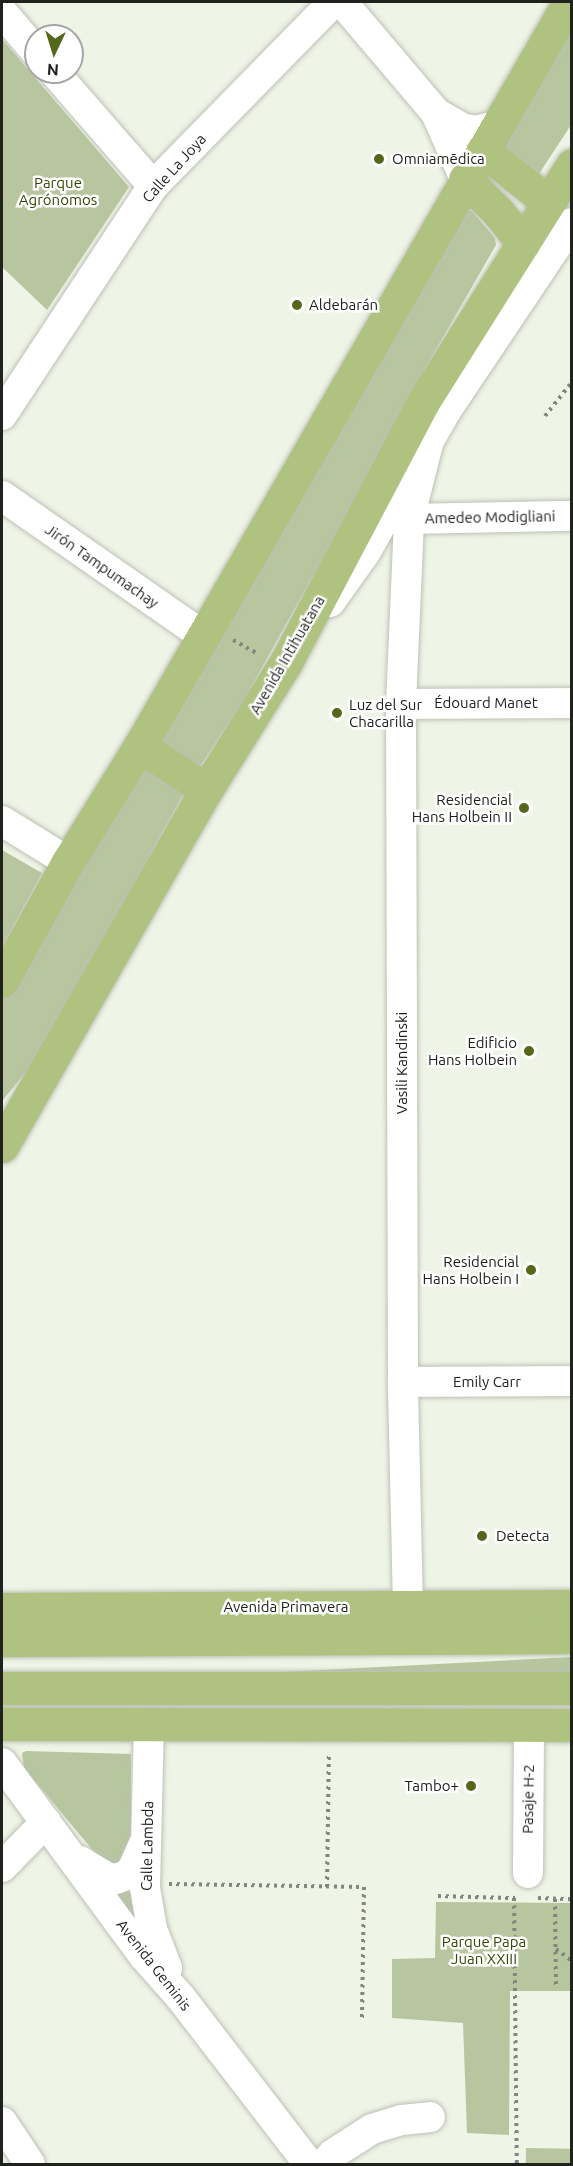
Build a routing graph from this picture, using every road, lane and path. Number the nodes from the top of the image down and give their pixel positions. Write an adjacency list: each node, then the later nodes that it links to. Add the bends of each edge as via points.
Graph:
1 (333, 2): 11 (street, Calle La Joya)
2 (342, 2): 7 (street)
3 (569, 2): 8 (main road)
4 (2, 12): 5 (street)
5 (24, 38)
6 (64, 84): 11 (street)
7 (436, 113): 8 (street); 10 (street)
8 (490, 138): 10 (main road); 12 (main road)
9 (572, 165): 12 (main road, Avenida Intihuatana)
10 (465, 179): 13 (main road); 25 (main road)
11 (153, 186): 15 (street, Calle La Joya)
12 (560, 212): 13 (main road, Avenida Intihuatana); 17 (street)
13 (523, 243): 26 (main road, Avenida Intihuatana, via 423,402)
14 (572, 382): 16 (path)
15 (2, 416)
16 (545, 416)
17 (429, 440): 18 (street, Vasili Kandinski); 23 (street)
18 (421, 473): 21 (street, via 444,505); 22 (street, Vasili Kandinski)
19 (2, 496): 25 (street, Jirón Tampumachay)
20 (572, 516): 21 (street, Amedeo Modigliani)
21 (461, 517): 22 (street, Amedeo Modigliani)
22 (409, 519): 23 (street); 24 (street, Vasili Kandinski)
23 (365, 553): 24 (street, via 381,550 396,555); 26 (street)
24 (406, 577): 28 (street, Vasili Kandinski)
25 (204, 630): 26 (path); 29 (main road)
26 (284, 665): 30 (main road, Avenida Intihuatana)
27 (572, 703): 28 (street, Édouard Manet)
28 (401, 704): 36 (street, Vasili Kandinski)
29 (140, 746): 30 (main road); 32 (main road)
30 (206, 790): 34 (main road, Avenida Intihuatana)
31 (2, 821): 32 (street)
32 (68, 862): 33 (main road)
33 (2, 981)
34 (2, 1145)
35 (572, 1381): 36 (street, Emily Carr)
36 (403, 1382): 37 (street, Vasili Kandinski)
37 (408, 1606): 38 (main road, Avenida Primavera); 39 (main road, Avenida Primavera)
38 (572, 1606)
39 (2, 1609)
40 (572, 1638): 41 (main road, Avenida Primavera)
41 (2, 1640)
42 (2, 1688): 43 (main road)
43 (572, 1688)
44 (2, 1724): 45 (main road)
45 (149, 1724): 46 (main road); 51 (street, Calle Lambda)
46 (529, 1725): 47 (main road); 56 (street, Pasaje H-2)
47 (572, 1725)
48 (329, 1748): 54 (path)
49 (2, 1764): 50 (street, Avenida Geminis)
50 (46, 1822): 52 (street, Avenida Geminis); 53 (street)
51 (146, 1837): 52 (street, via 134,1868 116,1879 99,1874); 55 (street, Calle Lambda)
52 (71, 1854): 63 (street, Avenida Geminis, via 144,1956)
53 (2, 1867)
54 (327, 1887): 55 (path, via 169,1884); 64 (path, via 364,1887)
55 (145, 1888): 63 (street, Calle Lambda, via 152,1929)
56 (525, 1892): 57 (path); 58 (path); 70 (path)
57 (438, 1896)
58 (555, 1899): 59 (path); 60 (path)
59 (572, 1899)
60 (555, 1949): 61 (path); 62 (path)
61 (572, 1961)
62 (555, 1989)
63 (181, 1998): 68 (street, Avenida Geminis)
64 (362, 2020)
65 (430, 2117): 69 (street, via 372,2129)
66 (2, 2122): 67 (street)
67 (30, 2164)
68 (309, 2164)
69 (324, 2164)
70 (517, 2164)

